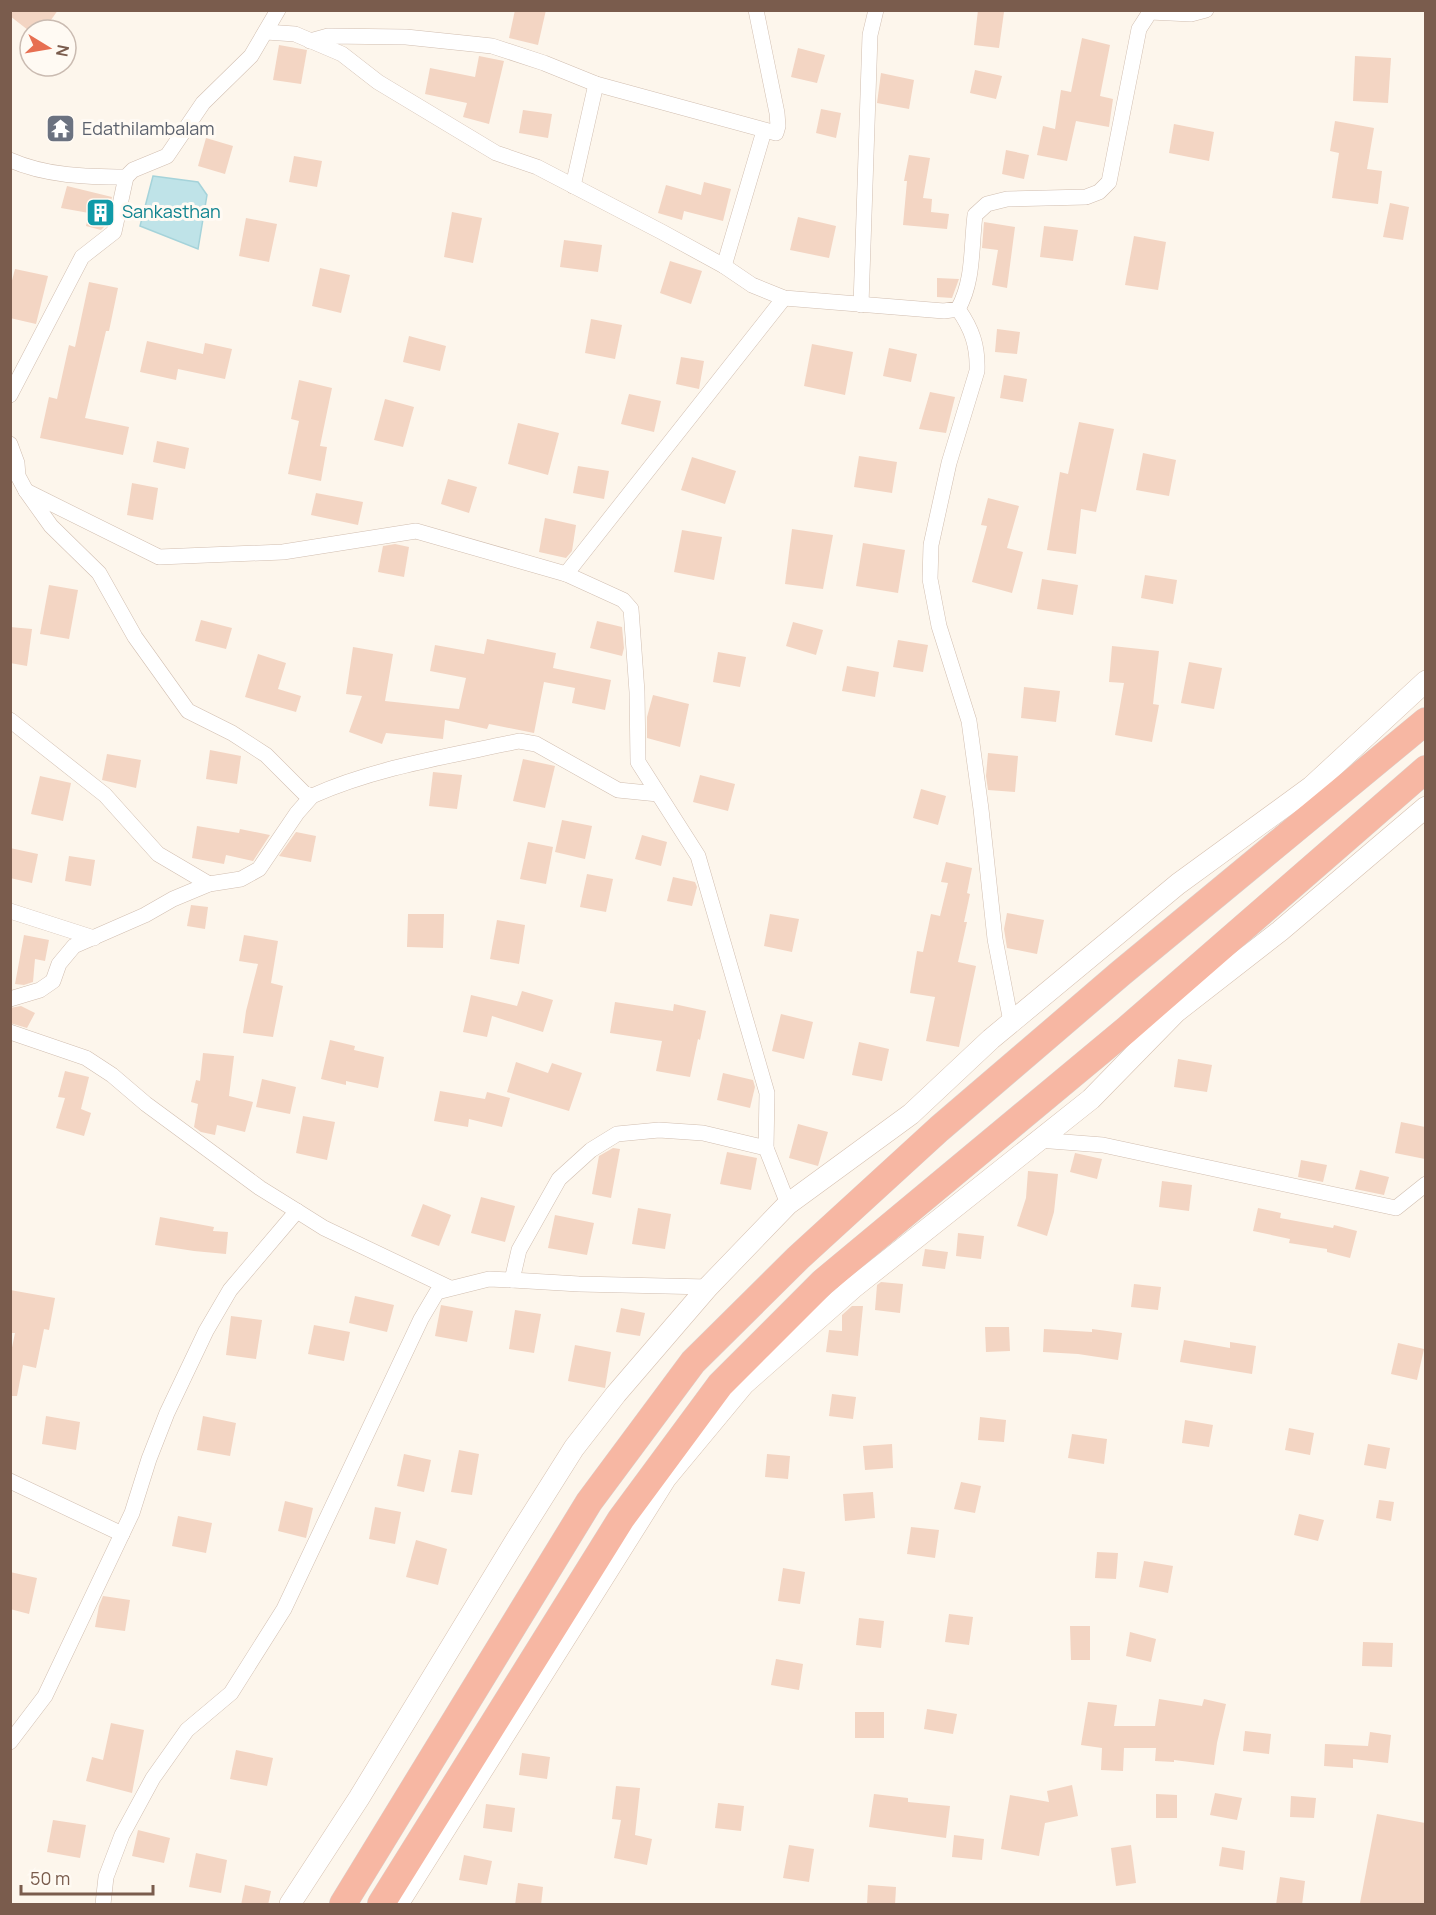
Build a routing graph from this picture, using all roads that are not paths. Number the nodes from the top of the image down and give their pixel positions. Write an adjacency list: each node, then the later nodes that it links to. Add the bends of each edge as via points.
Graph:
1 (278, 10): 5 (street)
2 (756, 10): 8 (street, via 778,126 776,133)
3 (876, 10): 14 (street, via 870,35)
4 (1206, 10): 15 (street, via 1191,14 1150,12 1139,29 1109,182 1099,192 1086,197 1007,199 987,204 975,215 970,279)
5 (266, 32): 6 (street, via 295,34); 10 (street, via 251,56 204,103 167,156 133,170)
6 (310, 41): 7 (street, via 328,36 406,38 492,46); 11 (street, via 342,54 378,82 496,153 537,167)
7 (596, 84): 8 (street); 11 (street)
8 (765, 131): 12 (street)
9 (10, 160): 10 (street, via 28,168 86,177)
10 (126, 177): 16 (street, via 114,232 82,257)
11 (573, 186): 12 (street)
12 (724, 266): 13 (street, via 752,285)
13 (784, 298): 14 (street); 19 (street)
14 (861, 305): 15 (street)
15 (958, 309): 31 (street, via 975,340 977,371 930,545 930,579 939,626 969,721 995,939)
16 (10, 395)
17 (10, 444): 18 (street)
18 (26, 491): 19 (street, via 159,557 283,552 416,531); 25 (street, via 51,526 99,573 135,637 188,711 266,755 304,793)
19 (566, 574): 24 (street, via 623,600 631,609 638,762)
20 (1425, 681): 31 (street, via 1311,787 1178,884)
21 (10, 720): 27 (street, via 105,795 158,854)
22 (1425, 721): 46 (highway, via 939,1129 798,1258 693,1362 589,1502)
23 (1425, 769): 47 (highway, via 1126,1030 823,1282 720,1385 621,1519)
24 (658, 794): 25 (street, via 618,790 536,744 519,741 377,773); 34 (street, via 698,856 767,1093)
25 (312, 796): 27 (street, via 259,869 241,879)
26 (1425, 807): 33 (street, via 1280,931 1176,1012 1091,1099)
27 (209, 884): 29 (street)
28 (10, 911): 29 (street)
29 (94, 938): 30 (street, via 75,946 58,964 53,981 40,990)
30 (10, 999)
31 (1011, 1022): 36 (street, via 911,1114)
32 (10, 1032): 37 (street, via 86,1058 260,1188)
33 (1038, 1140): 35 (street, via 1103,1145 1396,1208); 48 (street, via 853,1288 744,1384 666,1478)
34 (766, 1148): 36 (street); 38 (street, via 703,1133 659,1130 618,1134 591,1150 559,1179 519,1250)
35 (1425, 1184)
36 (788, 1204): 39 (street)
37 (297, 1211): 40 (street, via 324,1228); 42 (street, via 230,1290 206,1331 167,1413)
38 (512, 1280): 39 (street); 40 (street, via 489,1279)
39 (708, 1287): 45 (street, via 615,1394 574,1448)
40 (450, 1288): 44 (street, via 437,1292 421,1319 284,1609 231,1692 187,1730 153,1778 122,1835 106,1877)
41 (10, 1480): 42 (street)
42 (122, 1534): 43 (street, via 45,1696)
43 (10, 1742)
44 (103, 1905)
45 (290, 1905)
46 (343, 1905)
47 (381, 1905)
48 (398, 1905)

